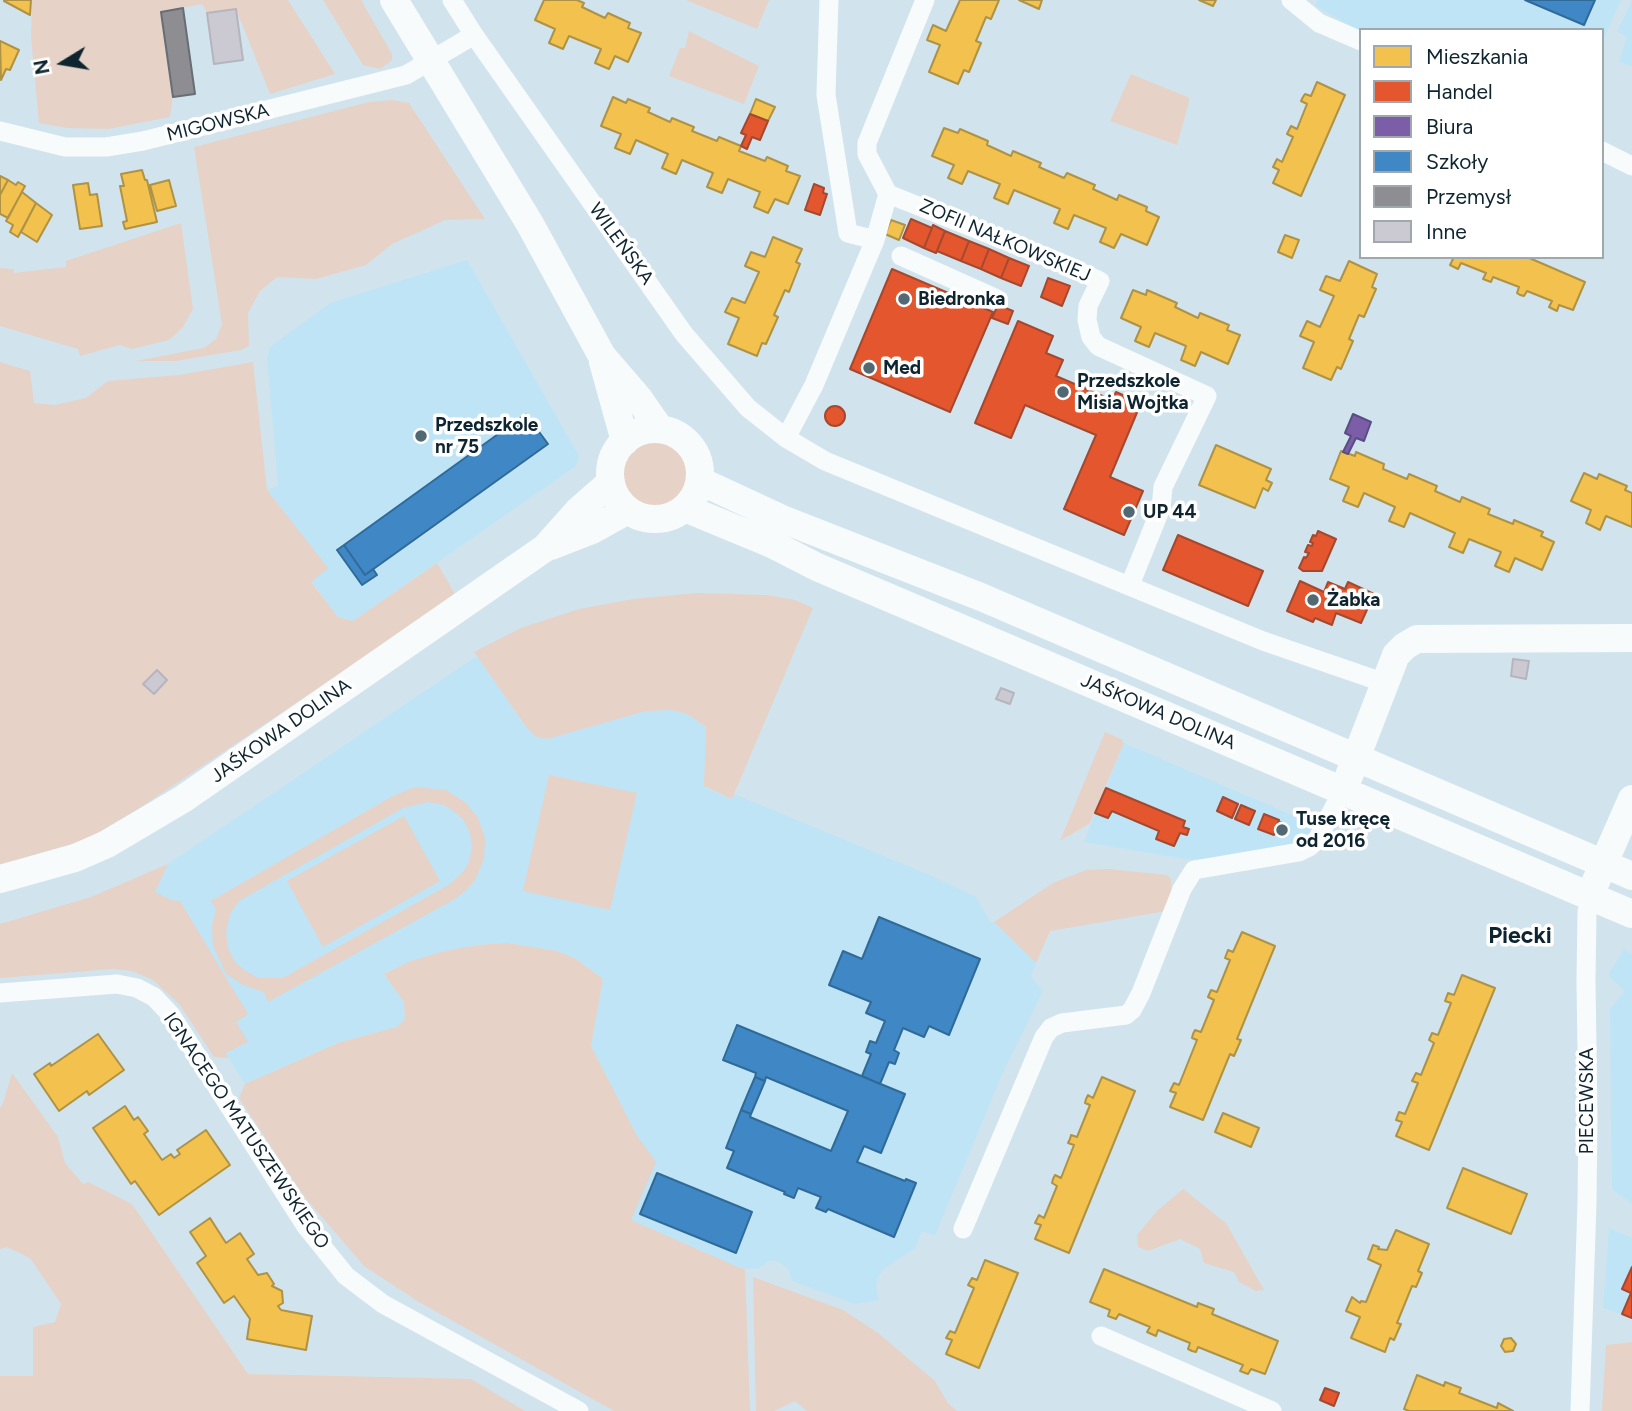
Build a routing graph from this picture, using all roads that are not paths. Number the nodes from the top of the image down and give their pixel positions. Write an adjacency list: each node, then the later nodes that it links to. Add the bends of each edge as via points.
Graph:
1 (394, 0): 8 (street)
2 (452, 0): 6 (street, WILEŃSKA)
3 (829, 0): 13 (street, via 826,95 848,233)
4 (925, 0): 12 (street, via 867,143 867,154)
5 (1291, 0): 7 (street, via 1319,23)
6 (474, 35): 8 (street); 18 (street, WILEŃSKA, via 684,334 748,408)
7 (1359, 40)
8 (431, 62): 9 (street, MIGOWSKA, via 406,75 357,89 106,147 65,147); 16 (street, via 530,225)
9 (0, 131)
10 (1604, 152): 11 (street)
11 (1632, 166)
12 (888, 194): 13 (street); 25 (street, ZOFII NAŁKOWSKIEJ, via 1100,281 1087,320 1098,346 1207,396 1163,487 1161,508)
13 (875, 240): 18 (street, via 814,385)
14 (901, 256): 15 (street)
15 (997, 299)
16 (602, 356): 17 (street); 19 (street)
17 (660, 429): 19 (street); 20 (street, via 691,447 697,457)
18 (786, 439): 25 (street, via 825,461)
19 (625, 441): 21 (street, via 613,460)
20 (699, 481): 22 (street); 28 (street, JAŚKOWA DOLINA)
21 (611, 482): 23 (street); 24 (street, JAŚKOWA DOLINA)
22 (684, 508): 23 (street, via 657,519); 29 (street, JAŚKOWA DOLINA)
23 (628, 510): 24 (street, JAŚKOWA DOLINA)
24 (545, 548): 33 (street, JAŚKOWA DOLINA, via 135,829 75,858)
25 (1130, 585): 27 (street, via 1262,641)
26 (1632, 638): 27 (street, via 1417,639 1396,655)
27 (1385, 684): 28 (street)
28 (1357, 759): 29 (street); 31 (street, JAŚKOWA DOLINA)
29 (1342, 792): 34 (street, JAŚKOWA DOLINA); 37 (street, via 1309,847 1194,870 1182,889 1141,993 1126,1015 1051,1028)
30 (1632, 799): 31 (street, PIECEWSKA)
31 (1604, 863): 32 (street, JAŚKOWA DOLINA); 34 (street, PIECEWSKA)
32 (1632, 876)
33 (0, 879)
34 (1590, 896): 35 (street, JAŚKOWA DOLINA); 41 (street, PIECEWSKA)
35 (1632, 915)
36 (0, 993): 39 (street, IGNACEGO MATUSZEWSKIEGO, via 117,984 154,997 171,1014 305,1225 346,1276 383,1304)
37 (963, 1229)
38 (1101, 1336): 40 (street)
39 (579, 1411)
40 (1272, 1411)
41 (1580, 1411)

